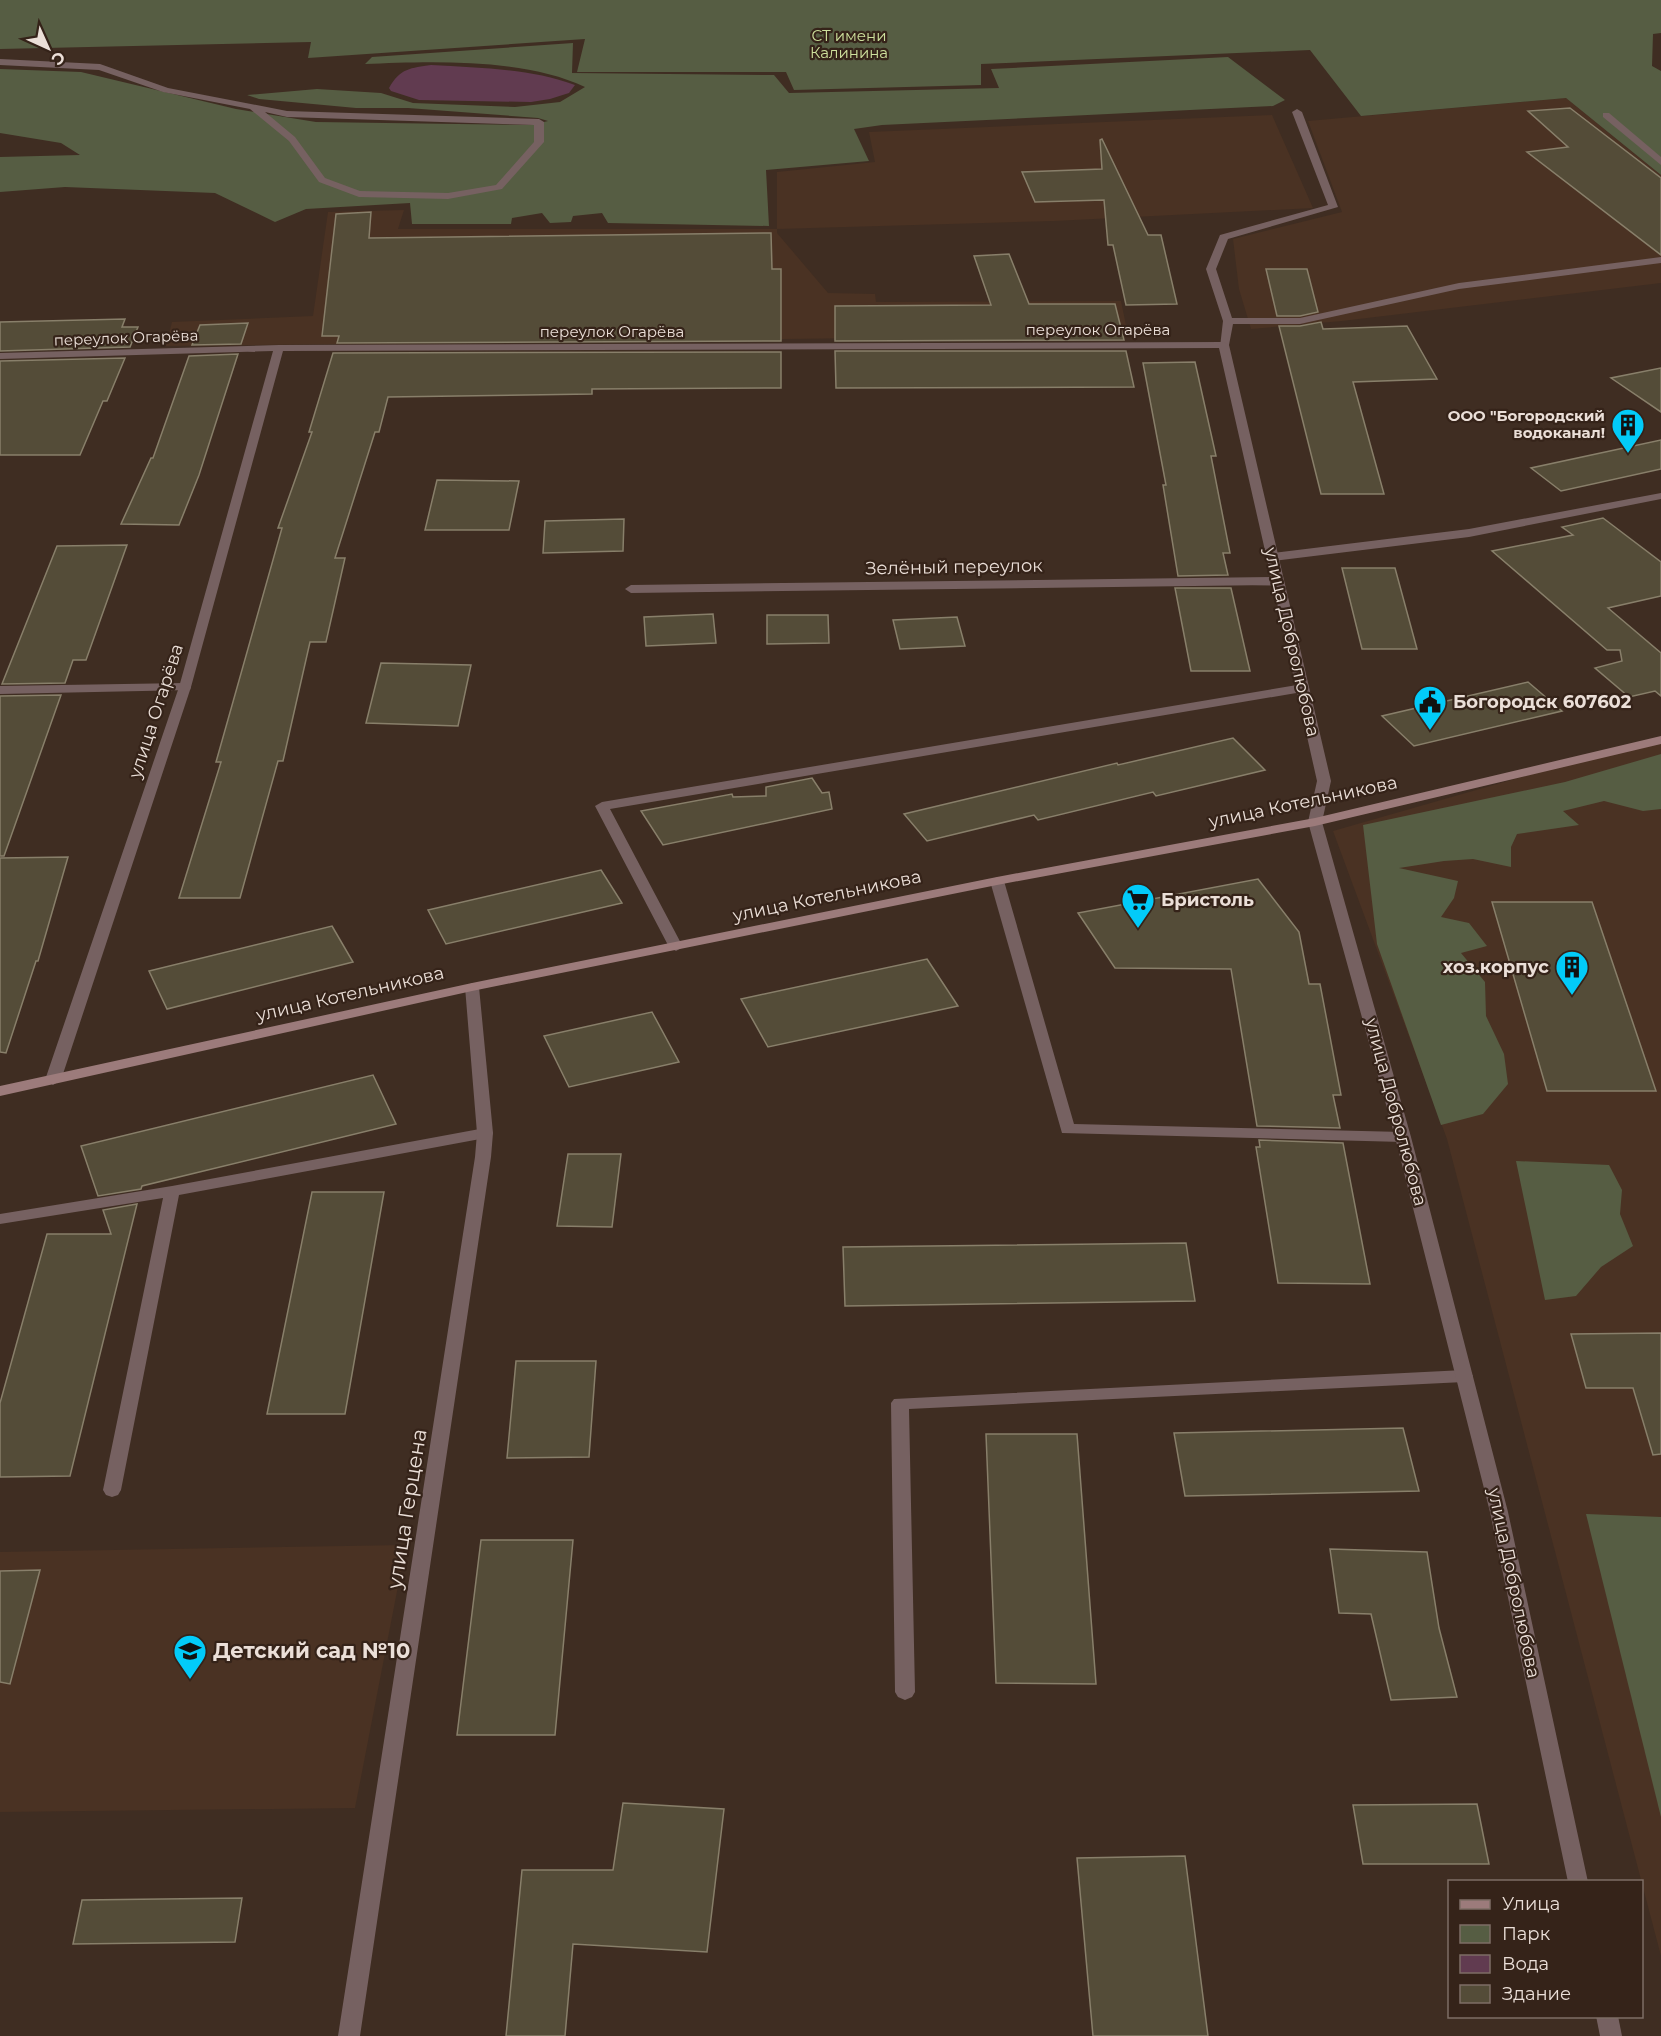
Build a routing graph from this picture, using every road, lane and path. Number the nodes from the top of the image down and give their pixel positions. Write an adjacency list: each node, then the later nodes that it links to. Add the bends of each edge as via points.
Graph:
1 (0, 62): 2 (street, via 100,67 166,90)
2 (253, 107): 2 (street, via 287,114 539,122 539,141 499,187 448,196 360,194 322,180 292,140)
3 (1298, 112): 7 (street, via 1333,207 1224,237 1211,269)
4 (1605, 115): 5 (street)
5 (1661, 162)
6 (1661, 260): 7 (street, via 1459,286 1300,321)
7 (1228, 321): 8 (street)
8 (1224, 345): 9 (street, переулок Огарёва); 12 (street, улица Добролюбова)
9 (279, 348): 10 (street, переулок Огарёва); 15 (street, улица Огарёва)
10 (0, 356)
11 (1661, 496): 12 (street, via 1469,533)
12 (1273, 557): 13 (street, улица Добролюбова)
13 (1278, 580): 14 (street, Зелёный переулок); 16 (street, улица Добролюбова)
14 (631, 589)
15 (185, 687): 17 (street); 23 (street, улица Огарёва)
16 (1303, 688): 19 (street, улица Добролюбова, via 1324,781); 21 (street, via 602,806)
17 (0, 690)
18 (1661, 740): 19 (street, улица Котельникова)
19 (1315, 822): 20 (street, улица Котельникова); 26 (street, улица Добролюбова)
20 (997, 881): 21 (street, улица Котельникова); 26 (street, via 1068,1129)
21 (676, 947): 22 (street, улица Котельникова)
22 (472, 987): 23 (street, улица Котельникова); 25 (street, улица Герцена)
23 (53, 1080): 24 (street, улица Котельникова)
24 (0, 1091)
25 (485, 1133): 27 (street); 34 (street, улица Герцена)
26 (1403, 1137): 29 (street, улица Добролюбова)
27 (172, 1191): 28 (street); 30 (street)
28 (0, 1219)
29 (1464, 1376): 31 (street, via 900,1403); 32 (street, улица Добролюбова, via 1499,1512)
30 (112, 1490)
31 (905, 1692)
32 (1578, 1880)
33 (1607, 2018): 35 (street)
34 (349, 2036)
35 (1611, 2036)

